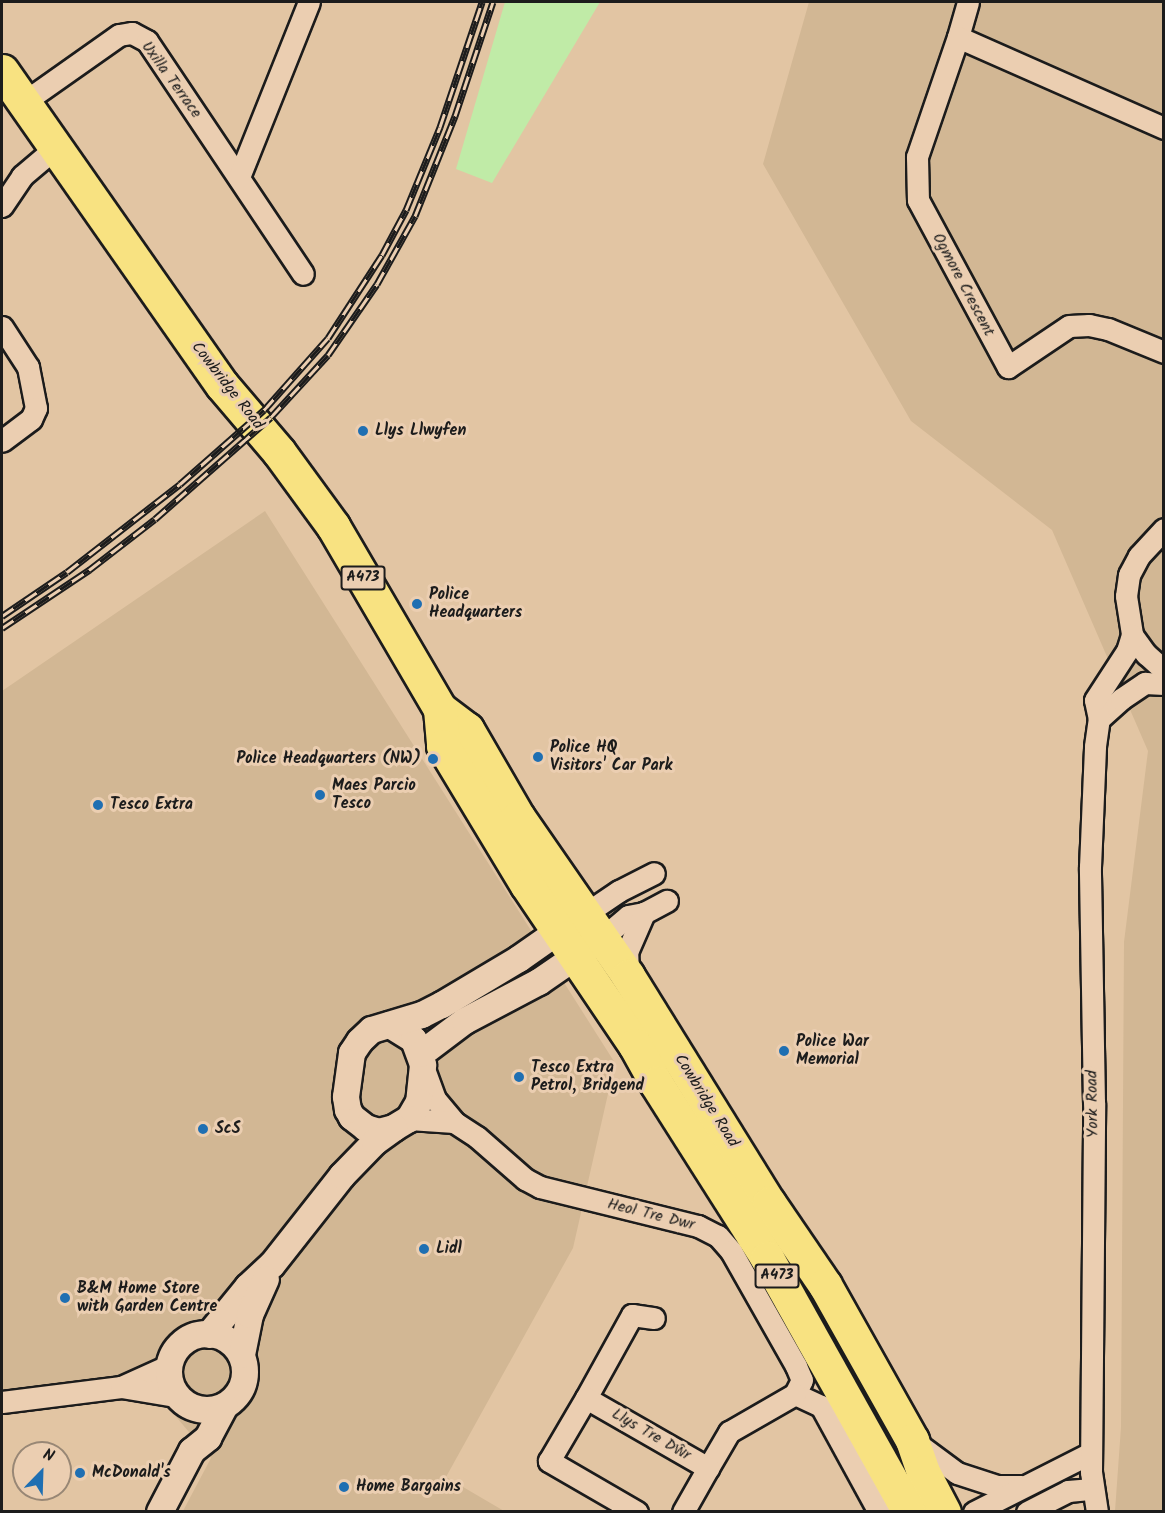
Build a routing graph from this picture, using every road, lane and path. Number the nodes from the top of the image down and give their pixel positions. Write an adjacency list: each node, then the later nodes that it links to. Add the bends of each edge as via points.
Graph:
1 (309, 2): 8 (street)
2 (968, 2): 3 (street, Ogmore Crescent)
3 (958, 37): 6 (street); 12 (street, Ogmore Crescent, via 916,157 918,200 1008,367 1069,326 1108,329)
4 (2, 71): 5 (main road, Cowbridge Road / A473)
5 (24, 102): 7 (main road, Cowbridge Road / A473); 8 (street, Uxilla Terrace, via 119,35 132,33 147,41)
6 (1164, 128)
7 (55, 148): 9 (street, via 22,176); 22 (main road, Cowbridge Road / A473, via 222,385 279,452 333,526 440,709 442,746 527,885)
8 (239, 177): 10 (street, Uxilla Terrace)
9 (2, 206)
10 (303, 274)
11 (2, 327): 13 (street, via 28,367 36,408 32,419)
12 (1164, 351)
13 (2, 441)
14 (1164, 529): 15 (street, via 1139,556 1130,575 1126,596)
15 (1132, 635): 16 (street); 18 (street, York Road, via 1127,651 1095,700)
16 (1164, 670)
17 (1164, 684): 18 (street, via 1145,683)
18 (1099, 719): 43 (street, York Road, via 1090,867 1094,1103)
19 (654, 873): 22 (street, via 619,891)
20 (667, 901): 21 (street)
21 (644, 913): 22 (street); 23 (street, via 627,952)
22 (580, 935): 23 (main road, Cowbridge Road / A473); 24 (street, via 422,1015); 25 (street, via 539,981 465,1021); 51 (main road, Cowbridge Road / A473, via 656,1083 767,1258)
23 (628, 976): 41 (main road, Cowbridge Road / A473, via 769,1203 825,1284)
24 (390, 1025): 25 (street, via 410,1036); 26 (street, via 372,1030 352,1053 346,1097)
25 (422, 1059): 27 (street, Heol Tre Dwr, via 435,1099); 28 (street, via 419,1102)
26 (352, 1117): 28 (street, via 379,1132); 29 (street, via 353,1144)
27 (454, 1122): 28 (street, Heol Tre Dwr); 36 (street, Heol Tre Dwr, via 540,1187 698,1226 718,1236 731,1251 796,1366 802,1380)
28 (401, 1124): 29 (street, via 375,1142)
29 (342, 1176): 30 (street)
30 (272, 1265): 32 (street, via 248,1287); 33 (street, via 250,1315)
31 (654, 1318): 37 (street, via 632,1315)
32 (210, 1335): 33 (street, via 232,1344); 34 (street, via 187,1340 178,1347)
33 (242, 1355): 40 (street, via 245,1378 241,1390)
34 (170, 1365): 35 (street); 38 (street, via 169,1378)
35 (121, 1388): 38 (street); 39 (street)
36 (795, 1394): 44 (street, Llys Tre Dŵr, via 729,1432); 50 (street, via 821,1406)
37 (586, 1398): 44 (street, Llys Tre Dŵr); 48 (street, via 549,1461)
38 (179, 1400): 40 (street, via 204,1410); 42 (street, via 192,1431)
39 (2, 1402)
40 (225, 1406): 42 (street, via 208,1438)
41 (912, 1440): 45 (street, via 957,1473 997,1486); 52 (main road, Cowbridge Road / A473)
42 (192, 1451): 47 (street)
43 (1091, 1453): 45 (street); 46 (street, York Road)
44 (708, 1468): 49 (street)
45 (1022, 1486): 53 (street)
46 (1092, 1489): 54 (street, via 1068,1491); 55 (street, York Road)
47 (160, 1512)
48 (637, 1512)
49 (683, 1512)
50 (879, 1512)
51 (909, 1512)
52 (944, 1512)
53 (974, 1512)
54 (1027, 1512)
55 (1097, 1512)

